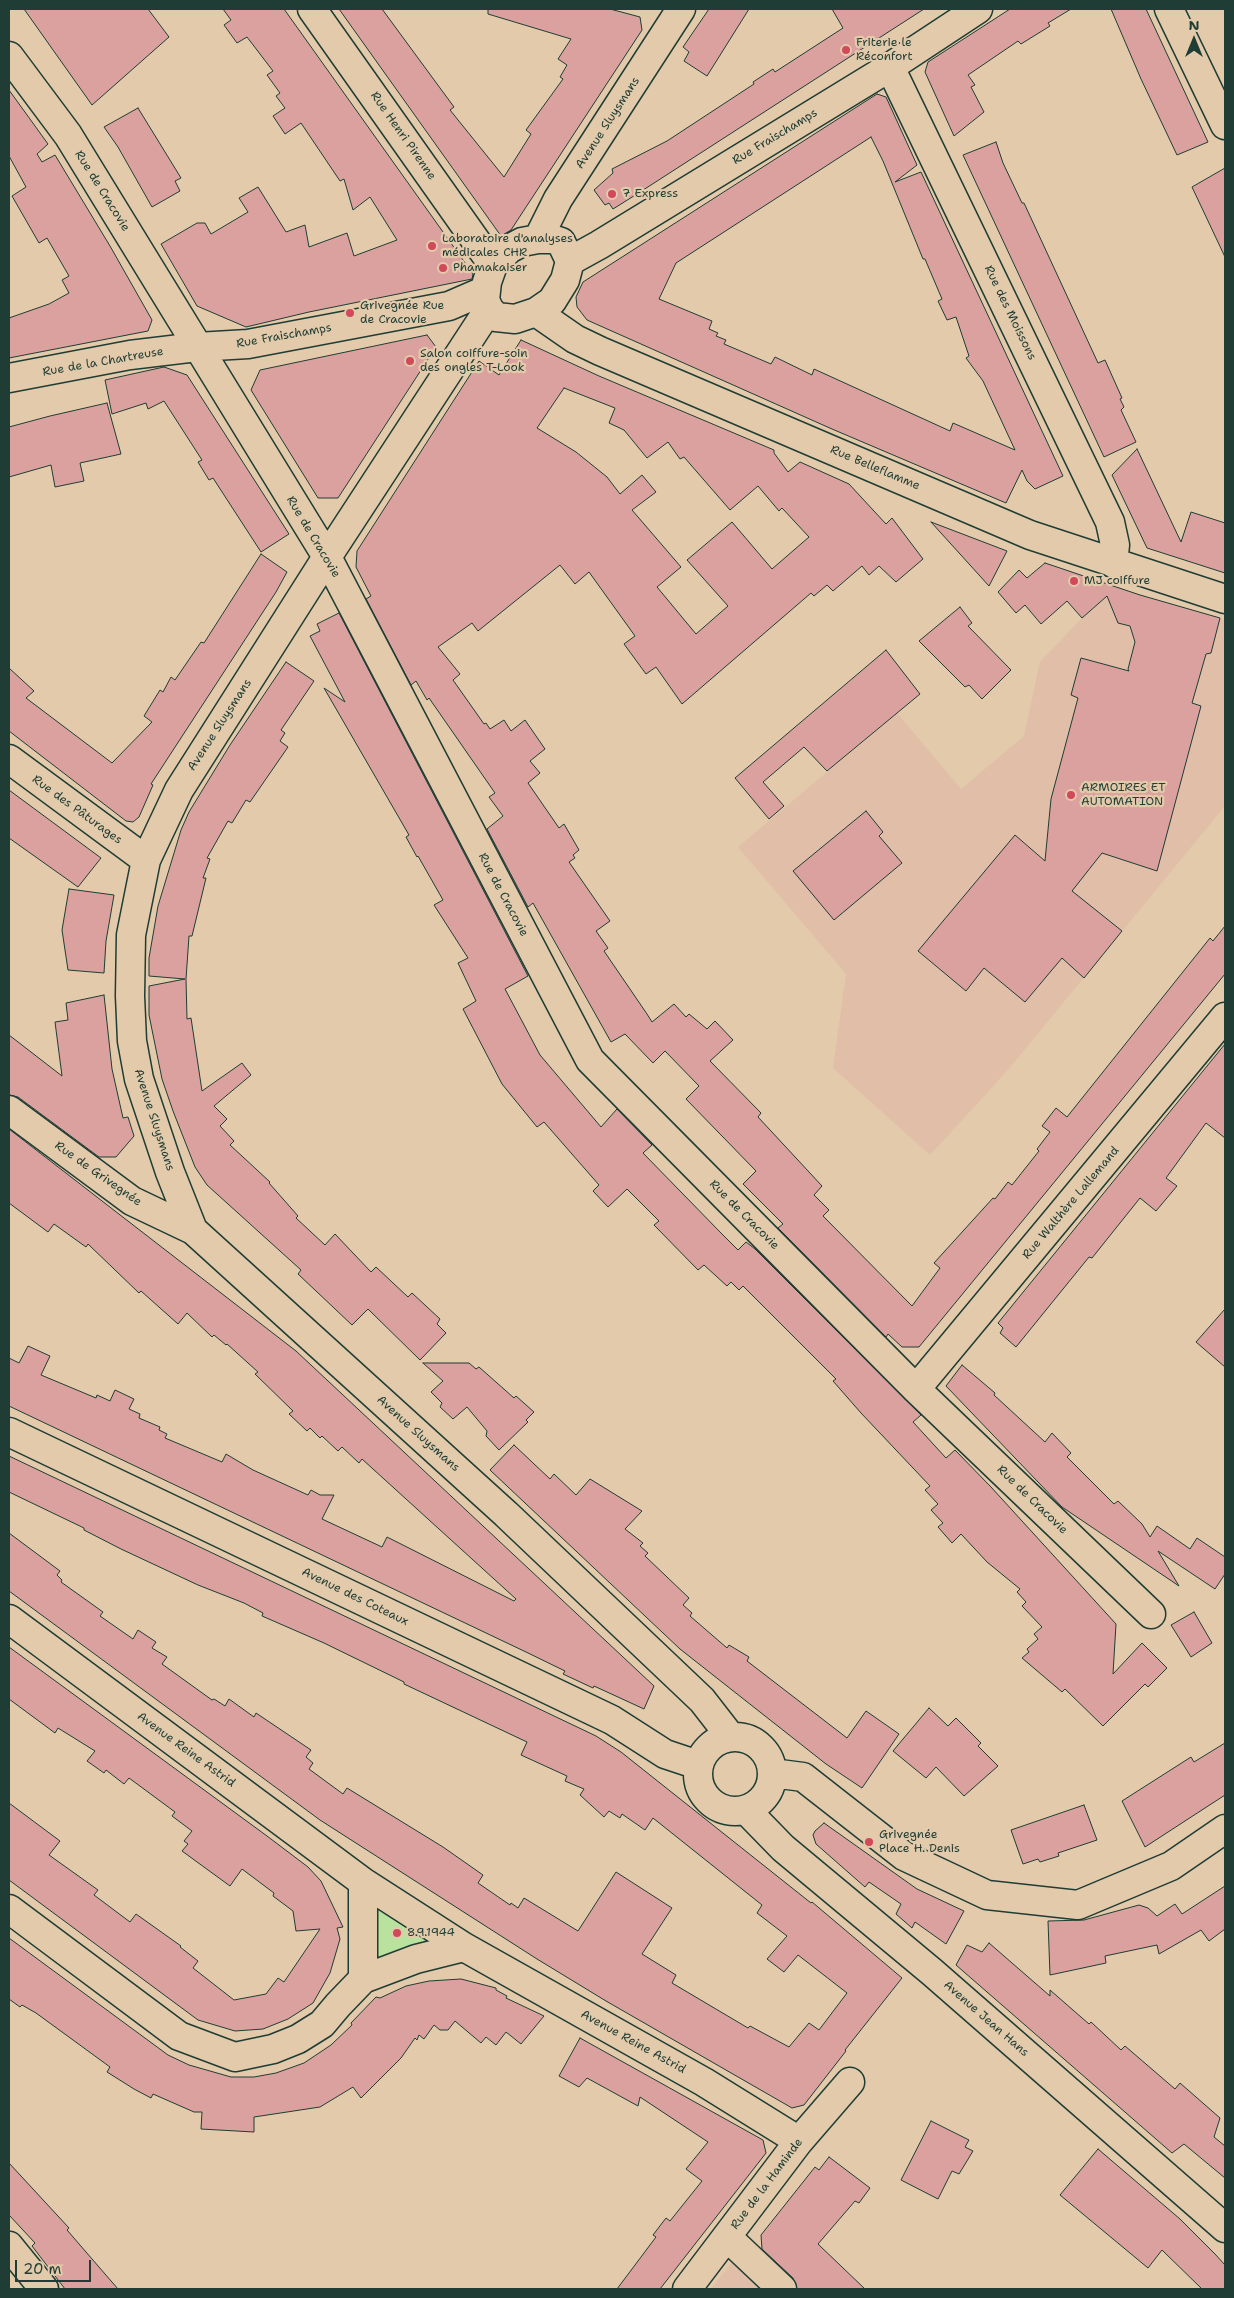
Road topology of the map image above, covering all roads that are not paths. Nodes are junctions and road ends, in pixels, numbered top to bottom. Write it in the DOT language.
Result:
graph roads {
  1 [pos="312,9"];
  2 [pos="680,9"];
  3 [pos="978,9"];
  4 [pos="1169,9"];
  5 [pos="9,56"];
  6 [pos="890,67"];
  7 [pos="1225,125"];
  8 [pos="538,239"];
  9 [pos="570,261"];
  10 [pos="489,288"];
  11 [pos="536,312"];
  12 [pos="197,347"];
  13 [pos="9,378"];
  14 [pos="327,557"];
  15 [pos="1113,563"];
  16 [pos="1225,599"];
  17 [pos="9,760"];
  18 [pos="146,860"];
  19 [pos="1225,1017"];
  20 [pos="9,1110"];
  21 [pos="193,1230"];
  22 [pos="916,1389"];
  23 [pos="9,1432"];
  24 [pos="1151,1614"];
  25 [pos="9,1619"];
  26 [pos="730,1736"];
  27 [pos="698,1765"];
  28 [pos="772,1774"];
  29 [pos="746,1810"];
  30 [pos="1225,1829"];
  31 [pos="363,1882"];
  32 [pos="9,1909"];
  33 [pos="464,1947"];
  34 [pos="363,1979"];
  35 [pos="850,2082"];
  36 [pos="799,2141"];
  37 [pos="1225,2228"];
  38 [pos="727,2237"];
  39 [pos="9,2246"];
  40 [pos="44,2289"];
  41 [pos="687,2289"];
  42 [pos="782,2289"];
  1 -- 10 [label="street, Rue Henri Pirenne"];
  2 -- 8 [label="street, Avenue Sluysmans"];
  3 -- 6 [label="street, Rue Fraischamps"];
  4 -- 7 [label="street"];
  5 -- 12 [label="street, Rue de Cracovie"];
  6 -- 9 [label="street, Rue Fraischamps"];
  6 -- 15 [label="street, Rue des Moissons"];
  8 -- 9 [label="street"];
  8 -- 10 [label="street"];
  9 -- 11 [label="street"];
  10 -- 11 [label="street"];
  10 -- 12 [label="street, Rue Fraischamps"];
  10 -- 14 [label="street, Avenue Sluysmans"];
  11 -- 15 [label="street, Rue Belleflamme"];
  12 -- 13 [label="street, Rue de la Chartreuse"];
  12 -- 14 [label="street, Rue de Cracovie"];
  14 -- 18 [label="street, Avenue Sluysmans"];
  14 -- 22 [label="street, Rue de Cracovie"];
  15 -- 16 [label="street, Rue Belleflamme"];
  17 -- 18 [label="street, Rue des Pâturages"];
  18 -- 21 [label="street, Avenue Sluysmans"];
  19 -- 22 [label="street, Rue Walthère Lallemand"];
  20 -- 21 [label="street, Rue de Grivegnée"];
  21 -- 26 [label="street, Avenue Sluysmans"];
  22 -- 24 [label="street, Rue de Cracovie"];
  23 -- 27 [label="street, Avenue des Coteaux"];
  25 -- 31 [label="street, Avenue Reine Astrid"];
  26 -- 27 [label="street"];
  26 -- 28 [label="street"];
  27 -- 29 [label="street"];
  28 -- 29 [label="street"];
  28 -- 30 [label="street"];
  29 -- 37 [label="street, Avenue Jean Hans"];
  31 -- 33 [label="street, Avenue Reine Astrid"];
  31 -- 34 [label="street"];
  32 -- 34 [label="street"];
  33 -- 34 [label="street"];
  33 -- 36 [label="street, Avenue Reine Astrid"];
  35 -- 36 [label="street, Rue de la Haminde"];
  36 -- 38 [label="street, Rue de la Haminde"];
  38 -- 41 [label="street, Rue de la Haminde"];
  38 -- 42 [label="street"];
  39 -- 40 [label="street"];
}
